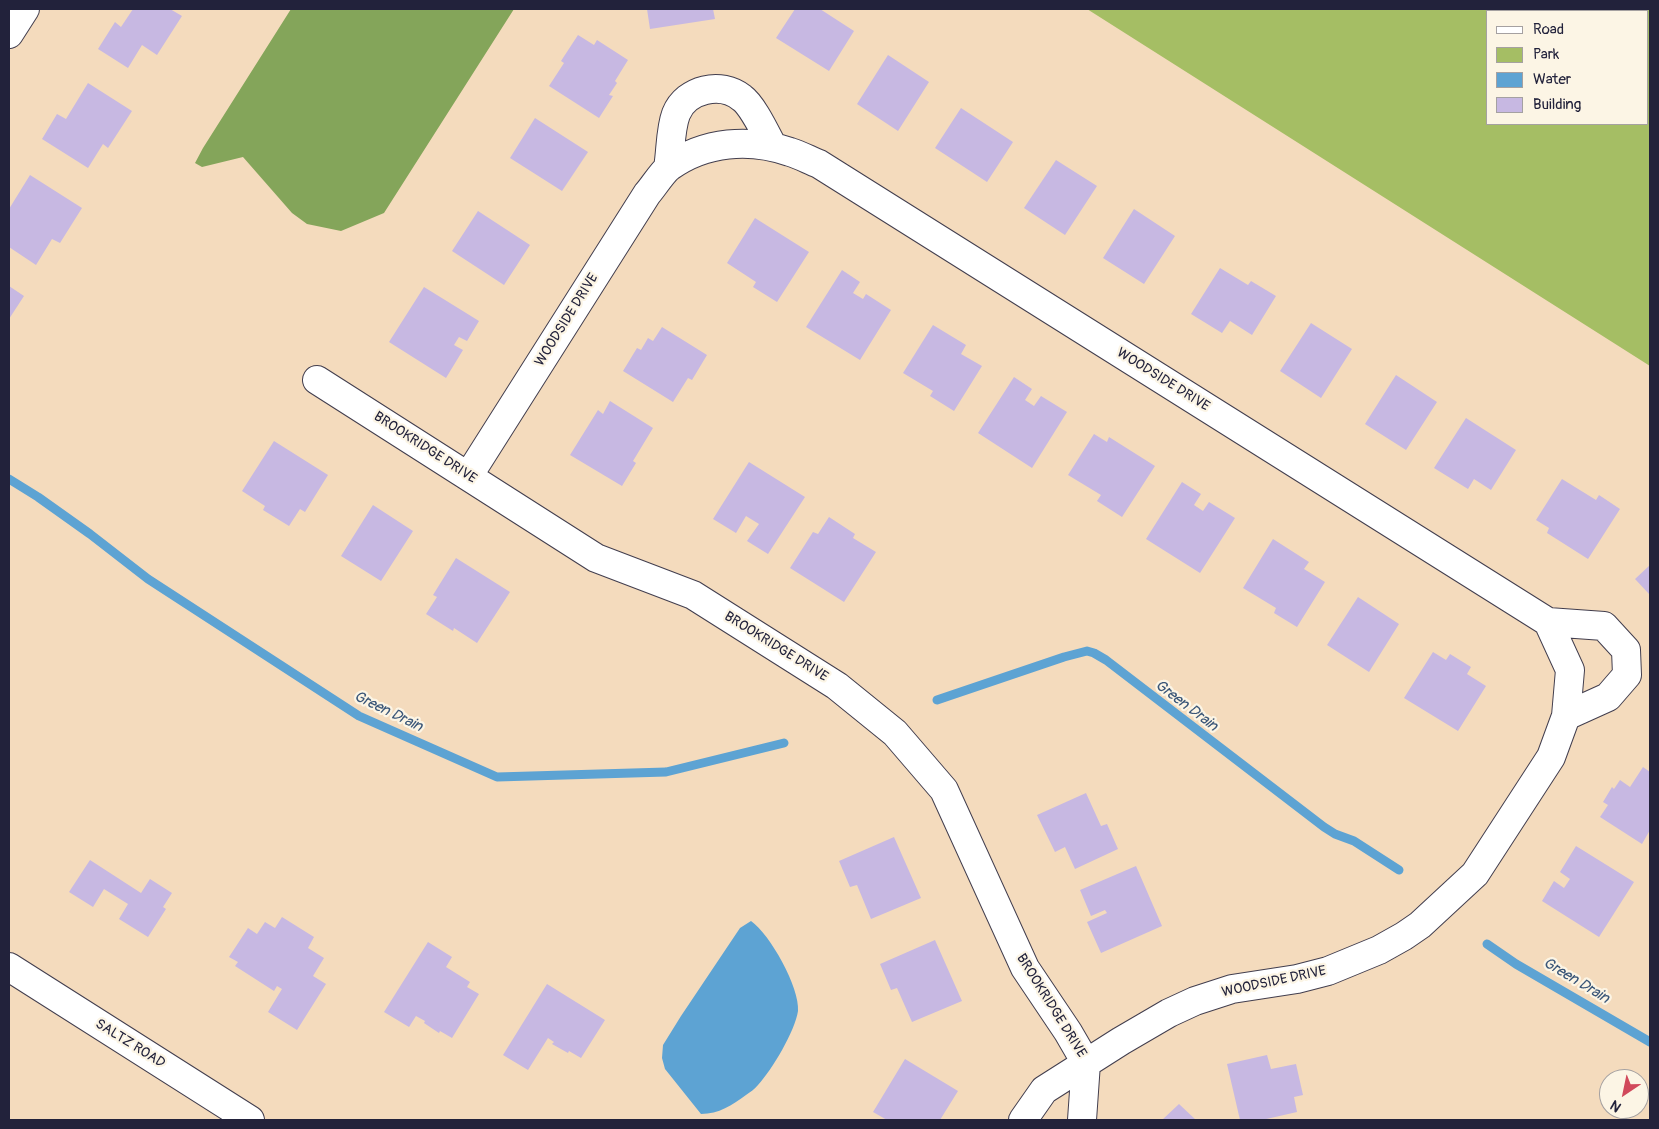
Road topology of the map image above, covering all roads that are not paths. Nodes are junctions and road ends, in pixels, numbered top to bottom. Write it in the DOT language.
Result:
graph roads {
  1 [pos="25,9"];
  2 [pos="9,34"];
  3 [pos="773,147"];
  4 [pos="668,168"];
  5 [pos="317,380"];
  6 [pos="469,475"];
  7 [pos="1548,622"];
  8 [pos="1566,716"];
  9 [pos="9,967"];
  10 [pos="1086,1063"];
  11 [pos="250,1120"];
  12 [pos="1023,1120"];
  13 [pos="1082,1120"];
  1 -- 2 [label="street"];
  3 -- 4 [label="street, WOODSIDE DRIVE"];
  3 -- 4 [label="street"];
  3 -- 7 [label="street, WOODSIDE DRIVE"];
  4 -- 6 [label="street, WOODSIDE DRIVE"];
  5 -- 6 [label="street, BROOKRIDGE DRIVE"];
  6 -- 10 [label="street, BROOKRIDGE DRIVE"];
  7 -- 8 [label="street, WOODSIDE DRIVE"];
  7 -- 8 [label="street, WOODSIDE DRIVE"];
  8 -- 10 [label="street, WOODSIDE DRIVE"];
  9 -- 11 [label="street, SALTZ ROAD"];
  10 -- 12 [label="street, WOODSIDE DRIVE"];
  10 -- 13 [label="street"];
}
